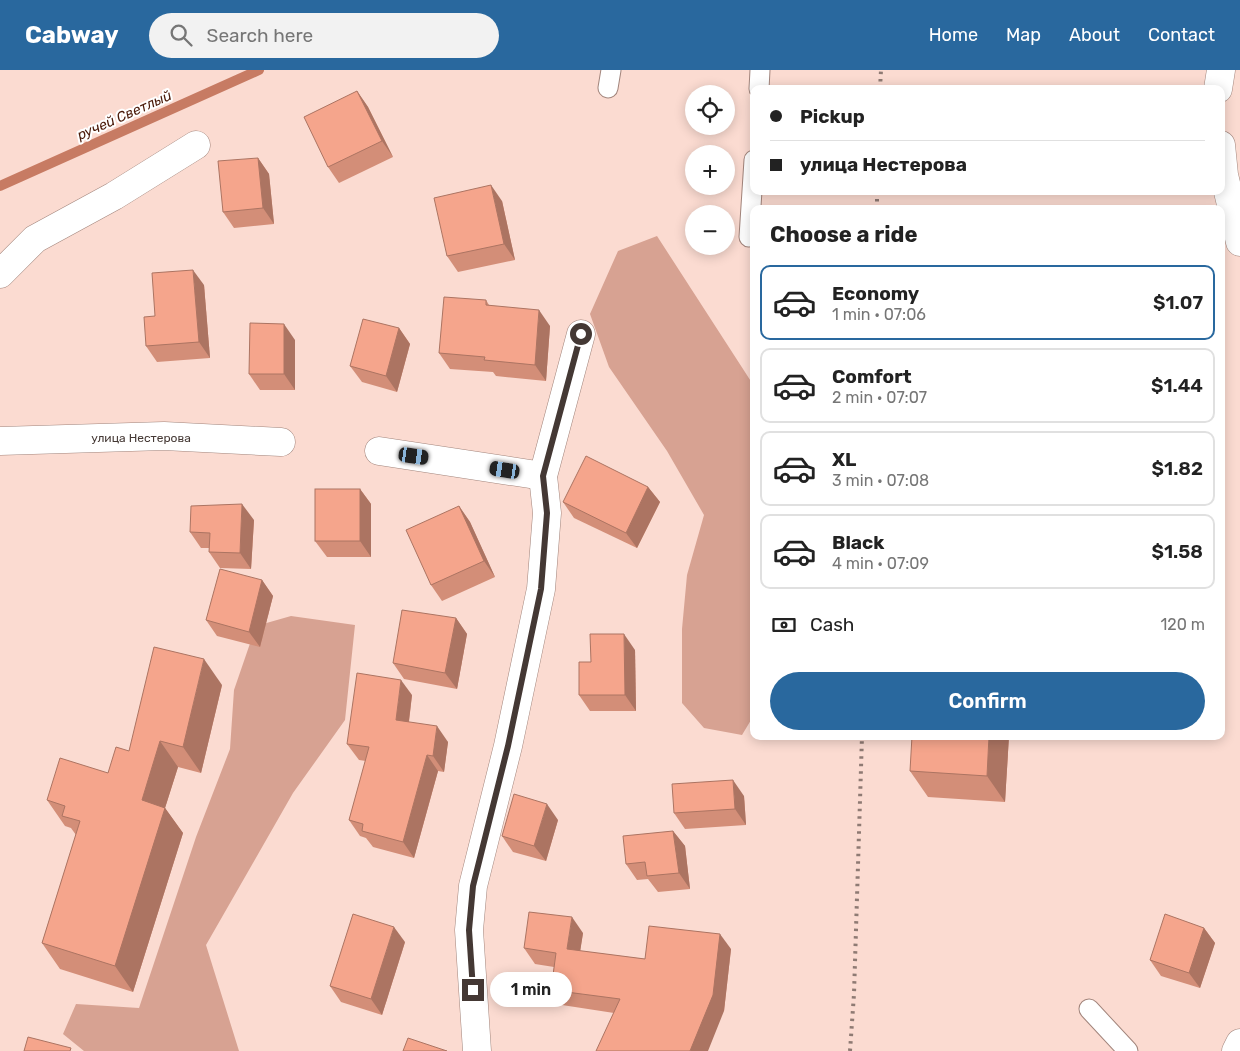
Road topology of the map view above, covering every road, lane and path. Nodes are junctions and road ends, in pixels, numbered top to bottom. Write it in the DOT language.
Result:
graph roads {
  1 [pos="760,70"];
  2 [pos="1221,70"];
  3 [pos="759,85"];
  4 [pos="1219,85"];
  5 [pos="196,144"];
  6 [pos="1225,179"];
  7 [pos="750,211"];
  8 [pos="748,237"];
  9 [pos="1240,242"];
  10 [pos="0,274"];
  11 [pos="581,334"];
  12 [pos="0,441"];
  13 [pos="281,442"];
  14 [pos="379,452"];
  15 [pos="543,476"];
  16 [pos="1089,1009"];
  17 [pos="1240,1044"];
  18 [pos="477,1051"];
  19 [pos="1128,1051"];
  20 [pos="1236,1051"];
  1 -- 3 [label="lane"];
  2 -- 4 [label="street"];
  5 -- 10 [label="street"];
  6 -- 9 [label="street"];
  7 -- 8 [label="lane"];
  11 -- 15 [label="street"];
  12 -- 13 [label="street, улица Нестерова"];
  14 -- 15 [label="street"];
  15 -- 18 [label="street"];
  16 -- 19 [label="lane"];
  17 -- 20 [label="street"];
}
